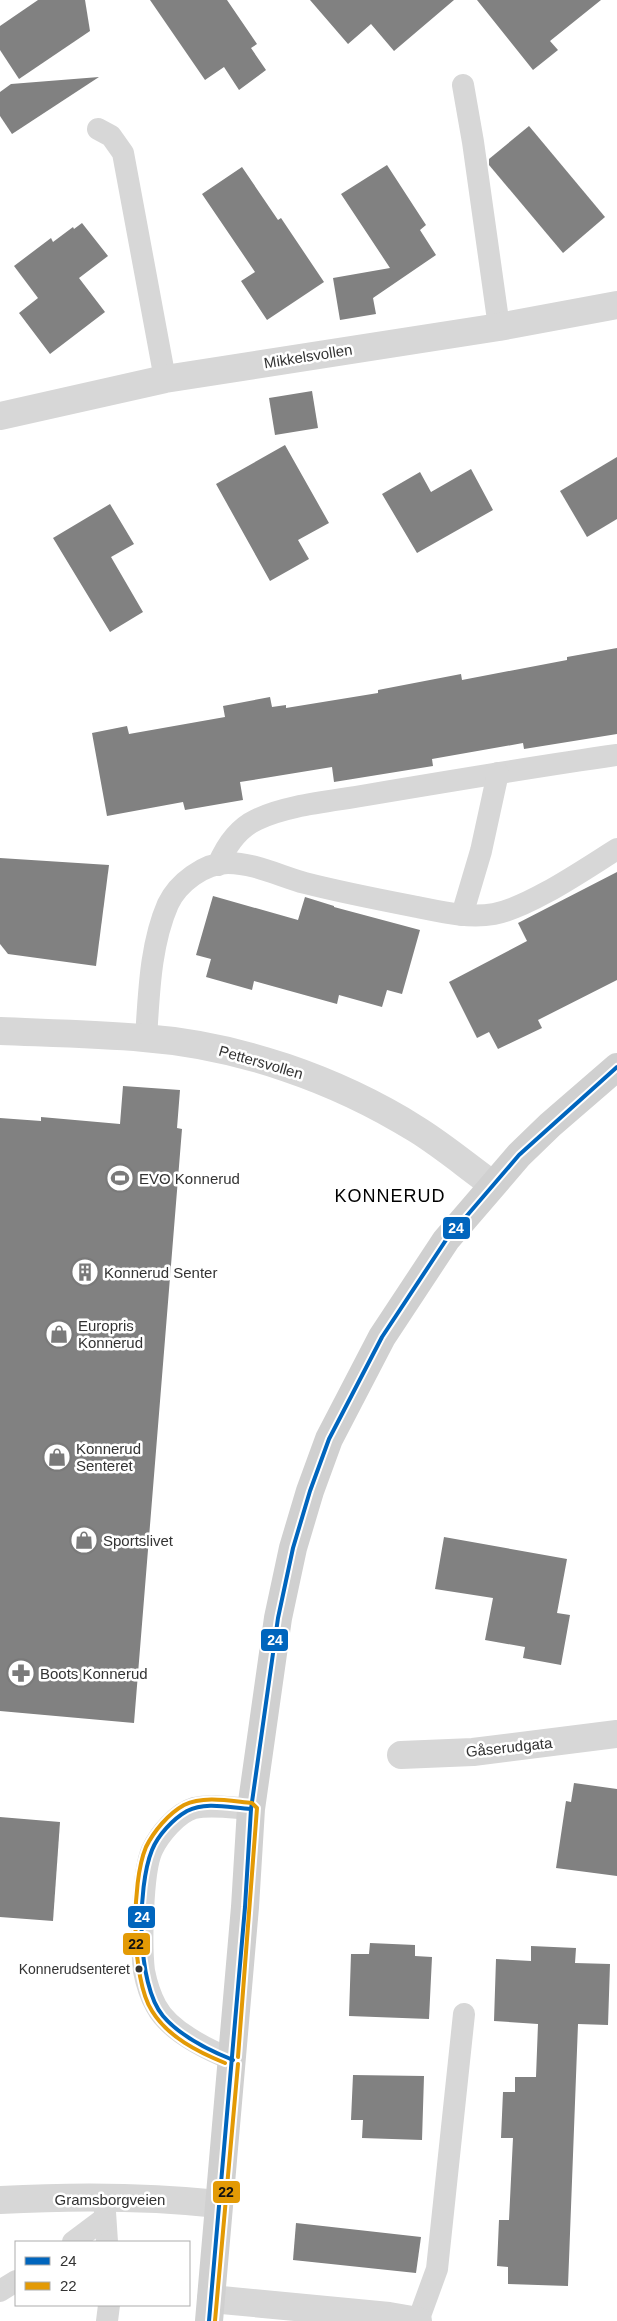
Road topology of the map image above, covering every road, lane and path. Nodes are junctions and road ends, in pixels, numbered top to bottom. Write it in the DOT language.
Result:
graph roads {
  1 [pos="463,85"];
  2 [pos="98,128"];
  3 [pos="617,305"];
  4 [pos="499,327"];
  5 [pos="165,379"];
  6 [pos="0,416"];
  7 [pos="617,755"];
  8 [pos="498,773"];
  9 [pos="617,849"];
  10 [pos="218,865"];
  11 [pos="462,915"];
  12 [pos="0,1031"];
  13 [pos="146,1038"];
  14 [pos="617,1067"];
  15 [pos="492,1184"];
  16 [pos="617,1734"];
  17 [pos="401,1755"];
  18 [pos="251,1809"];
  19 [pos="464,2014"];
  20 [pos="233,2060"];
  21 [pos="0,2200"];
  22 [pos="219,2204"];
  23 [pos="104,2208"];
  24 [pos="74,2241"];
  25 [pos="108,2241"];
  26 [pos="15,2282"];
  27 [pos="0,2291"];
  28 [pos="109,2306"];
  29 [pos="210,2310"];
  30 [pos="107,2321"];
  31 [pos="418,2321"];
  1 -- 4 [label="lane"];
  2 -- 5 [label="lane"];
  3 -- 4 [label="street, Mikkelsvollen"];
  4 -- 5 [label="street, Mikkelsvollen"];
  5 -- 6 [label="street, Mikkelsvollen"];
  7 -- 8 [label="lane"];
  8 -- 10 [label="lane"];
  8 -- 11 [label="lane"];
  9 -- 11 [label="lane"];
  10 -- 11 [label="lane"];
  10 -- 13 [label="lane"];
  12 -- 13 [label="street, Pettersvollen"];
  13 -- 15 [label="street, Pettersvollen"];
  14 -- 15 [label="main road"];
  15 -- 18 [label="main road"];
  16 -- 17 [label="street, Gåserudgata"];
  18 -- 20 [label="main road"];
  18 -- 20 [label="lane"];
  19 -- 31 [label="lane"];
  20 -- 22 [label="main road"];
  21 -- 23 [label="street, Gramsborgveien"];
  22 -- 23 [label="street, Gramsborgveien"];
  22 -- 29 [label="main road"];
  23 -- 24 [label="lane"];
  23 -- 25 [label="lane"];
  26 -- 27 [label="lane"];
  28 -- 30 [label="lane"];
  29 -- 31 [label="street"];
}
